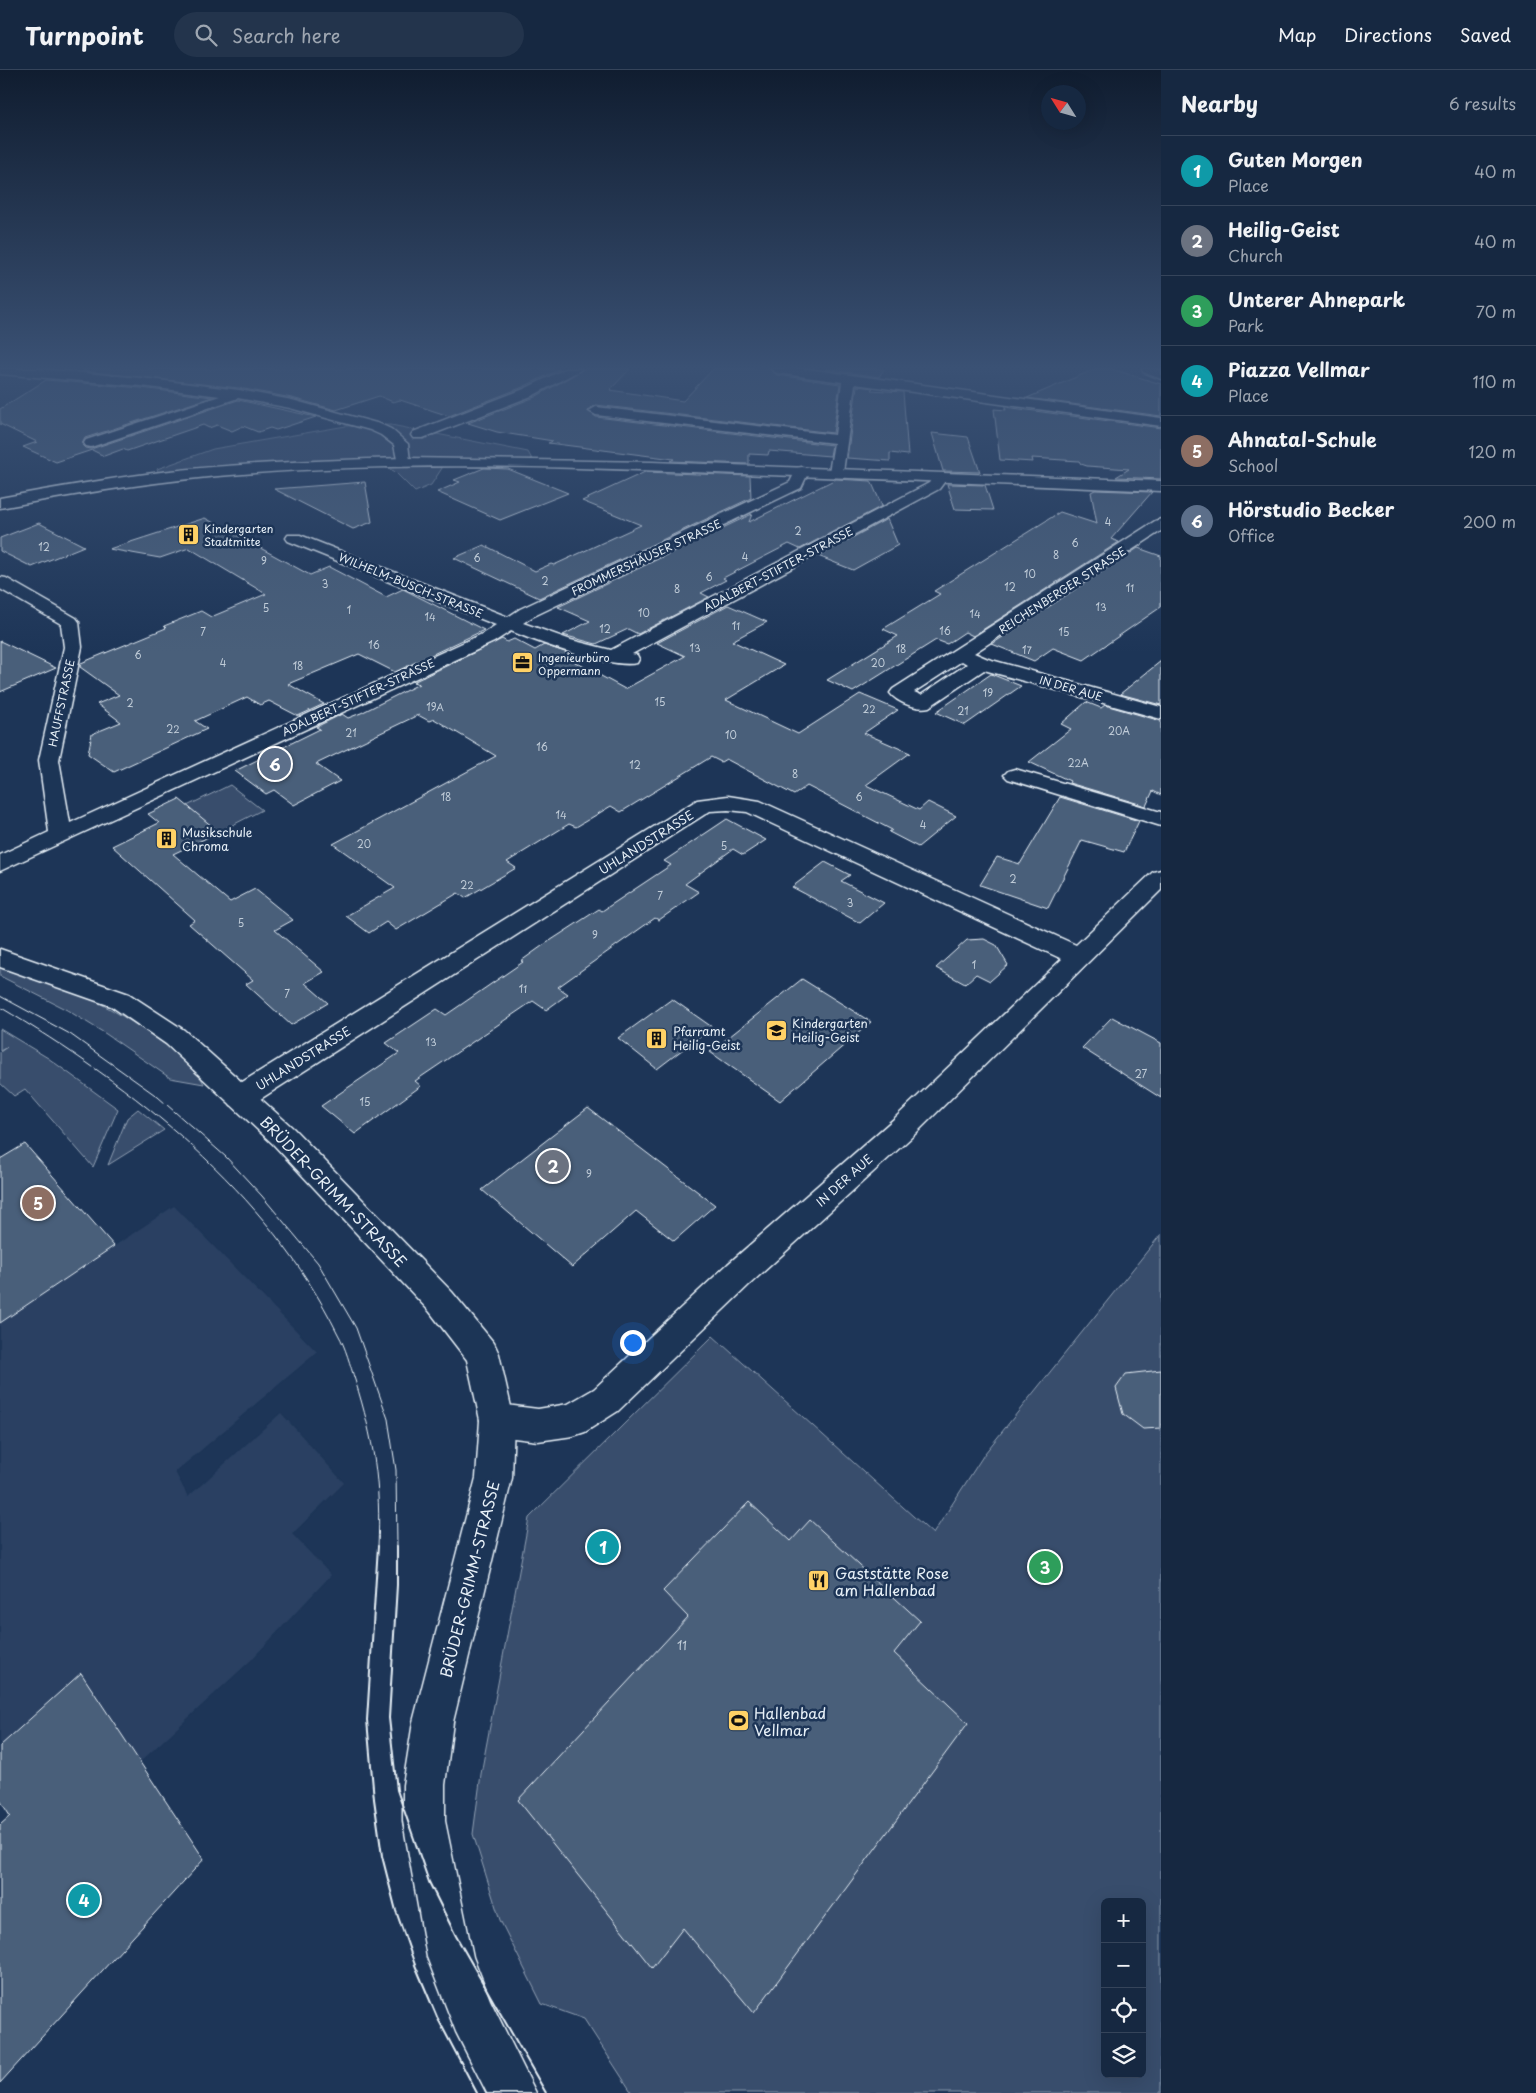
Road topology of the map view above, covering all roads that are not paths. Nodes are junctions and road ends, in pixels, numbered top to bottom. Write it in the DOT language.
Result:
graph roads {
  1 [pos="365,463"];
  2 [pos="546,463"];
  3 [pos="838,463"];
  4 [pos="802,471"];
  5 [pos="836,472"];
  6 [pos="940,476"];
  7 [pos="1161,486"];
  8 [pos="0,503"];
  9 [pos="1161,524"];
  10 [pos="294,538"];
  11 [pos="0,582"];
  12 [pos="508,625"];
  13 [pos="962,655"];
  14 [pos="612,657"];
  15 [pos="637,660"];
  16 [pos="981,663"];
  17 [pos="1161,713"];
  18 [pos="1015,775"];
  19 [pos="1161,819"];
  20 [pos="62,835"];
  21 [pos="0,864"];
  22 [pos="1161,877"];
  23 [pos="1080,957"];
  24 [pos="0,958"];
  25 [pos="241,1097"];
  26 [pos="497,1420"];
  27 [pos="512,2093"];
  1 -- 8 [label="street"];
  2 -- 4 [label="street"];
  3 -- 5 [label="street"];
  4 -- 5 [label="street"];
  4 -- 12 [label="street, FROMMERSHÄUSER STRASSE"];
  5 -- 6 [label="street"];
  6 -- 7 [label="street"];
  6 -- 14 [label="street, ADALBERT-STIFTER-STRASSE"];
  9 -- 13 [label="street, REICHENBERGER STRASSE"];
  10 -- 12 [label="street, WILHELM-BUSCH-STRASSE"];
  11 -- 20 [label="street, HAUFFSTRASSE"];
  12 -- 14 [label="street"];
  12 -- 20 [label="street, ADALBERT-STIFTER-STRASSE"];
  13 -- 16 [label="street"];
  13 -- 16 [label="street, REICHENBERGER STRASSE"];
  14 -- 15 [label="street"];
  16 -- 17 [label="street, IN DER AUE"];
  18 -- 19 [label="street"];
  20 -- 21 [label="street, ADALBERT-STIFTER-STRASSE"];
  22 -- 23 [label="street, IN DER AUE"];
  23 -- 25 [label="street, UHLANDSTRASSE"];
  23 -- 26 [label="street, IN DER AUE"];
  24 -- 25 [label="street, BRÜDER-GRIMM-STRASSE"];
  25 -- 26 [label="street, BRÜDER-GRIMM-STRASSE"];
  26 -- 27 [label="street, BRÜDER-GRIMM-STRASSE"];
}
